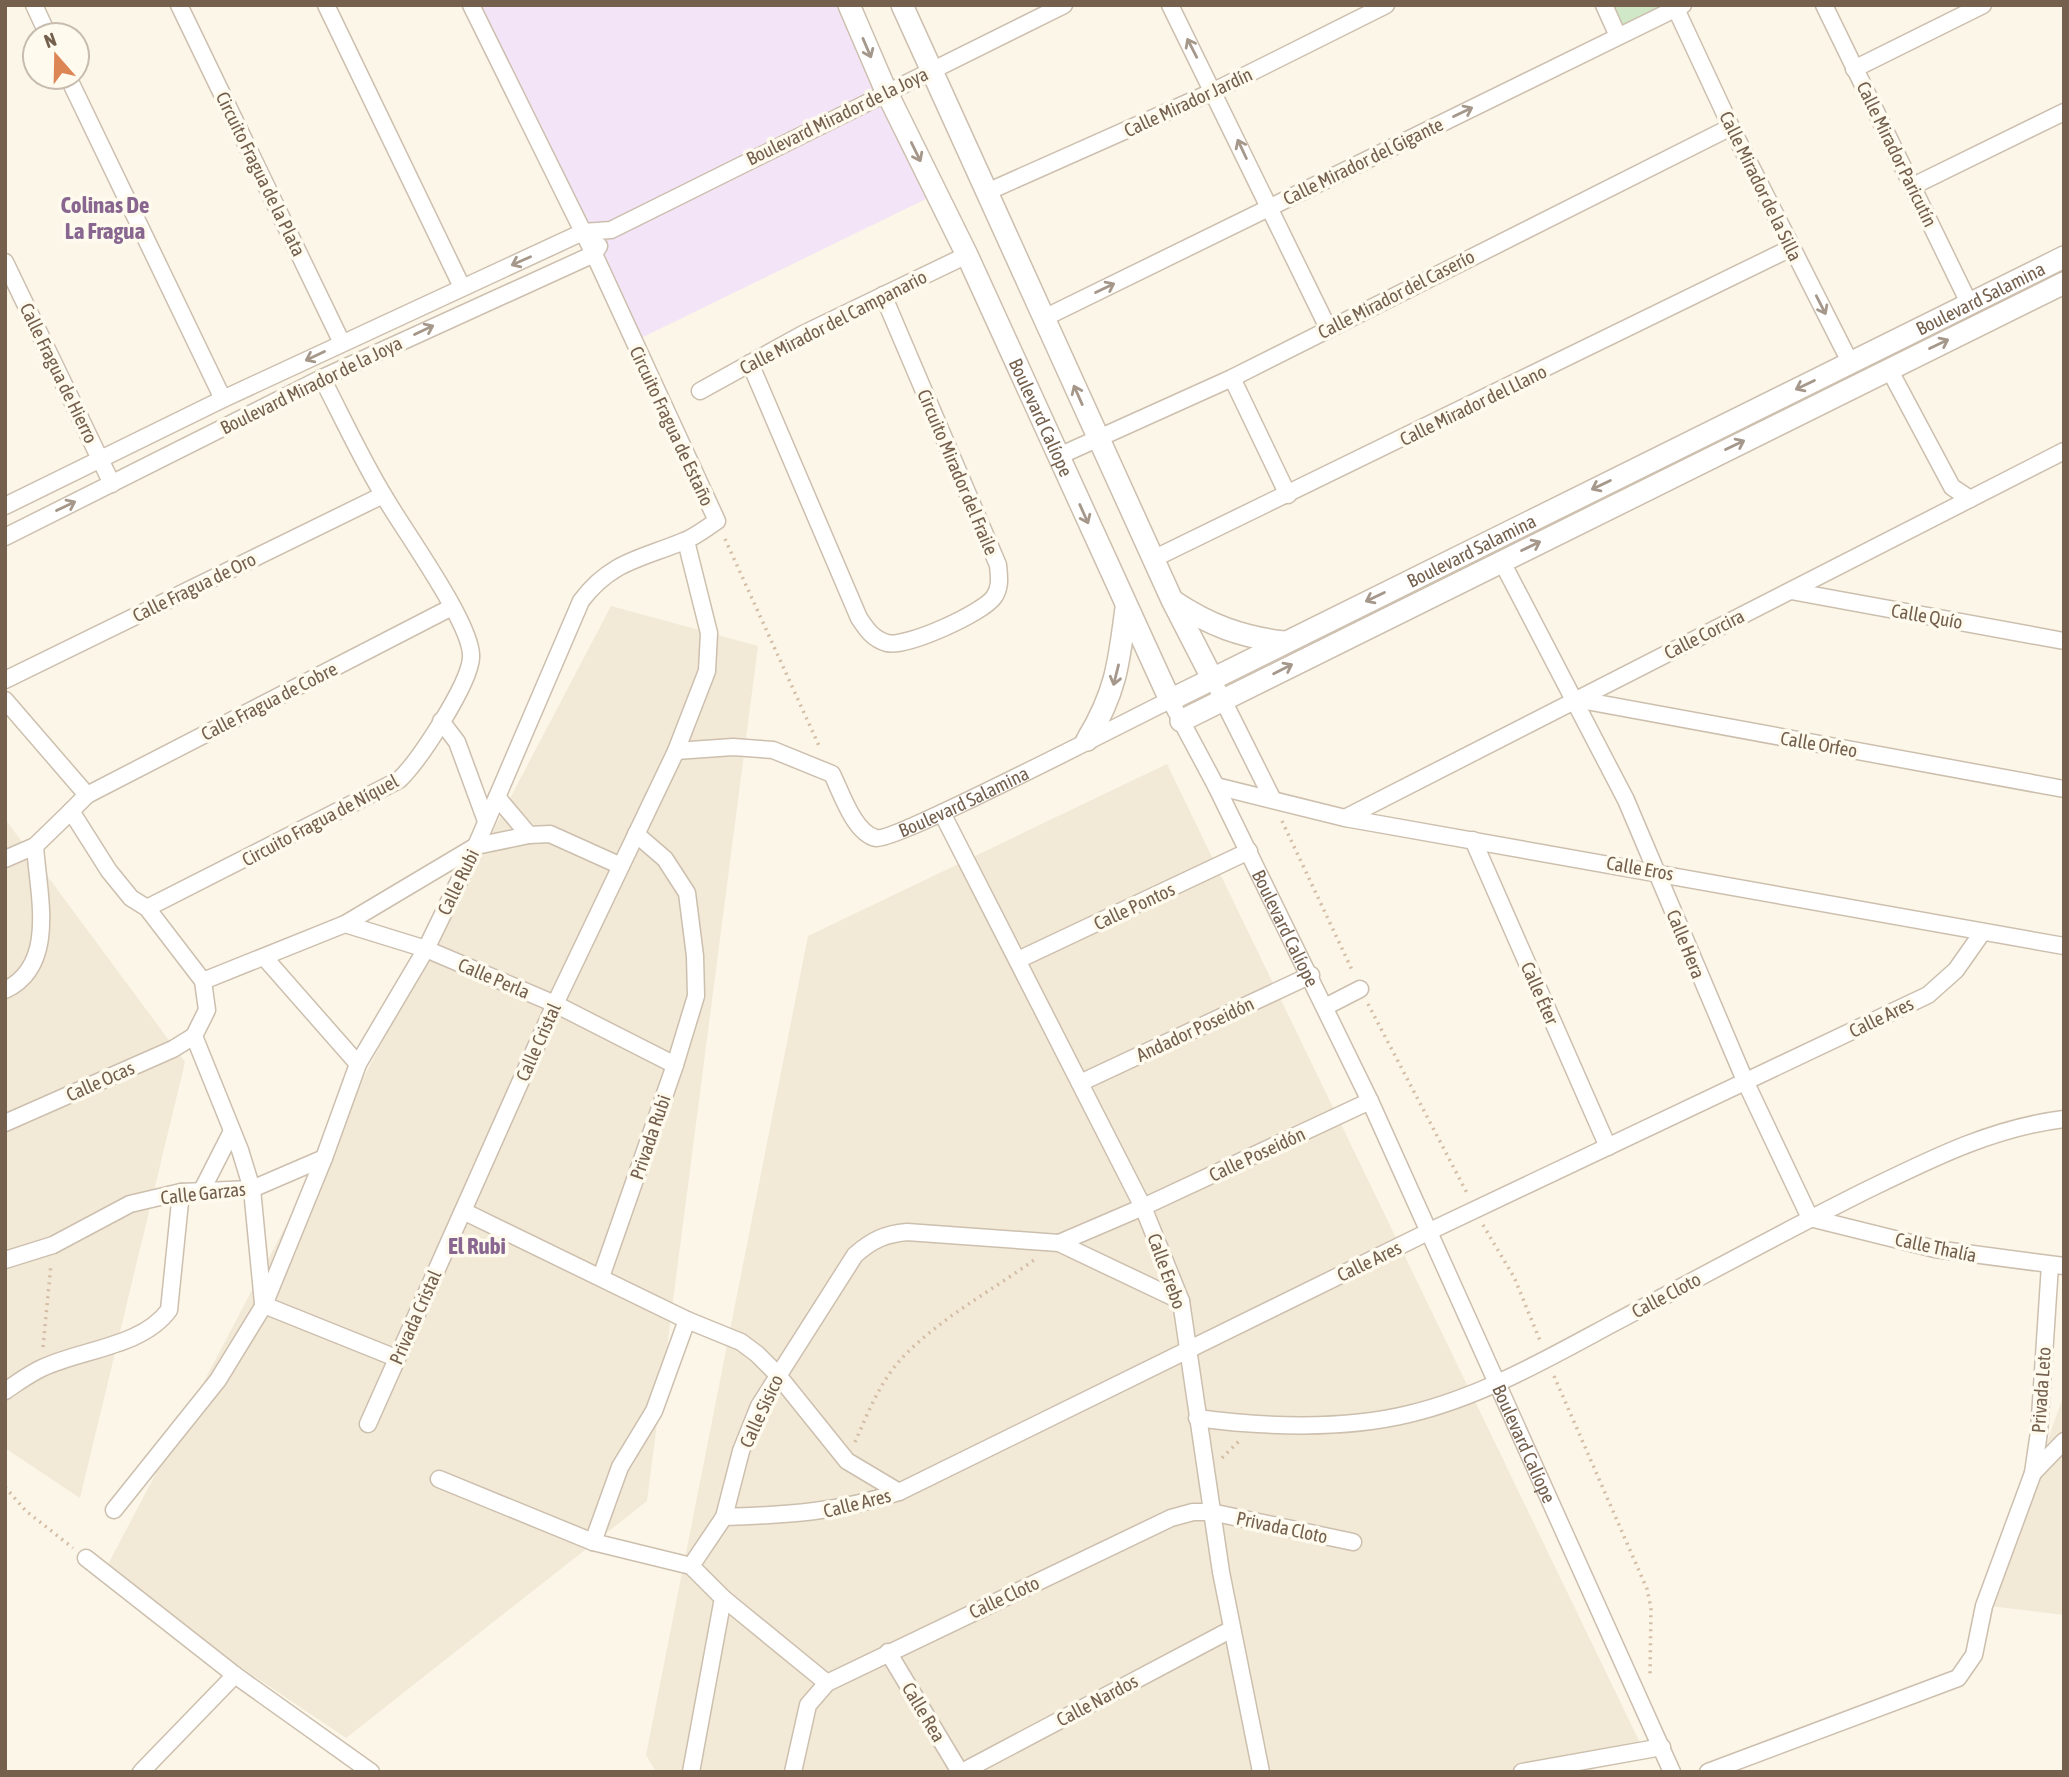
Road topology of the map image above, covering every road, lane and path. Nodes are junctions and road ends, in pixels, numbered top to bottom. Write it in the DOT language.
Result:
graph roads {
  1 [pos="34,5"];
  2 [pos="179,5"];
  3 [pos="326,5"];
  4 [pos="471,5"];
  5 [pos="849,5"];
  6 [pos="902,5"];
  7 [pos="1064,5"];
  8 [pos="1170,5"];
  9 [pos="1386,5"];
  10 [pos="1604,5"];
  11 [pos="1824,5"];
  12 [pos="1983,5"];
  13 [pos="1679,7"];
  14 [pos="41,21"];
  15 [pos="1618,36"];
  16 [pos="932,69"];
  17 [pos="1854,69"];
  18 [pos="75,91"];
  19 [pos="886,91"];
  20 [pos="1214,91"];
  21 [pos="2064,112"];
  22 [pos="1731,127"];
  23 [pos="1913,186"];
  24 [pos="987,192"];
  25 [pos="1269,207"];
  26 [pos="611,230"];
  27 [pos="583,232"];
  28 [pos="1791,248"];
  29 [pos="594,254"];
  30 [pos="967,255"];
  31 [pos="2064,257"];
  32 [pos="5,262"];
  33 [pos="2064,283"];
  34 [pos="462,287"];
  35 [pos="883,295"];
  36 [pos="1969,303"];
  37 [pos="1044,318"];
  38 [pos="1328,328"];
  39 [pos="342,343"];
  40 [pos="1850,362"];
  41 [pos="750,363"];
  42 [pos="1889,369"];
  43 [pos="321,378"];
  44 [pos="1232,378"];
  45 [pos="700,391"];
  46 [pos="223,399"];
  47 [pos="1098,439"];
  48 [pos="2064,451"];
  49 [pos="1059,456"];
  50 [pos="100,460"];
  51 [pos="112,484"];
  52 [pos="383,495"];
  53 [pos="1288,495"];
  54 [pos="1970,499"];
  55 [pos="5,506"];
  56 [pos="717,521"];
  57 [pos="5,537"];
  58 [pos="686,541"];
  59 [pos="1153,559"];
  60 [pos="1501,560"];
  61 [pos="1791,591"];
  62 [pos="1172,600"];
  63 [pos="452,607"];
  64 [pos="1126,608"];
  65 [pos="2064,641"];
  66 [pos="1284,642"];
  67 [pos="1212,678"];
  68 [pos="5,680"];
  69 [pos="1222,699"];
  70 [pos="1575,699"];
  71 [pos="5,700"];
  72 [pos="1170,700"];
  73 [pos="441,720"];
  74 [pos="12,721"];
  75 [pos="1181,721"];
  76 [pos="1087,740"];
  77 [pos="676,751"];
  78 [pos="832,774"];
  79 [pos="1216,786"];
  80 [pos="2064,789"];
  81 [pos="87,795"];
  82 [pos="497,797"];
  83 [pos="1272,797"];
  84 [pos="71,811"];
  85 [pos="942,813"];
  86 [pos="1345,818"];
  87 [pos="486,821"];
  88 [pos="636,834"];
  89 [pos="528,835"];
  90 [pos="1474,839"];
  91 [pos="35,846"];
  92 [pos="475,846"];
  93 [pos="1249,851"];
  94 [pos="5,859"];
  95 [pos="621,866"];
  96 [pos="1657,871"];
  97 [pos="147,908"];
  98 [pos="345,923"];
  99 [pos="1982,933"];
  100 [pos="2064,946"];
  101 [pos="426,948"];
  102 [pos="264,957"];
  103 [pos="1018,960"];
  104 [pos="1311,975"];
  105 [pos="203,981"];
  106 [pos="1360,989"];
  107 [pos="5,990"];
  108 [pos="555,1004"];
  109 [pos="1325,1007"];
  110 [pos="194,1036"];
  111 [pos="358,1064"];
  112 [pos="675,1065"];
  113 [pos="1080,1083"];
  114 [pos="1746,1083"];
  115 [pos="1370,1101"];
  116 [pos="2064,1119"];
  117 [pos="5,1123"];
  118 [pos="232,1131"];
  119 [pos="1608,1147"];
  120 [pos="324,1158"];
  121 [pos="252,1189"];
  122 [pos="181,1192"];
  123 [pos="201,1192"];
  124 [pos="1143,1208"];
  125 [pos="1475,1210"];
  126 [pos="463,1211"];
  127 [pos="1810,1218"];
  128 [pos="1430,1231"];
  129 [pos="1059,1243"];
  130 [pos="53,1245"];
  131 [pos="5,1260"];
  132 [pos="2057,1265"];
  133 [pos="601,1277"];
  134 [pos="1181,1301"];
  135 [pos="264,1305"];
  136 [pos="687,1320"];
  137 [pos="1187,1351"];
  138 [pos="396,1358"];
  139 [pos="1547,1359"];
  140 [pos="41,1368"];
  141 [pos="777,1374"];
  142 [pos="1498,1383"];
  143 [pos="5,1391"];
  144 [pos="1197,1418"];
  145 [pos="368,1424"];
  146 [pos="1255,1425"];
  147 [pos="2064,1441"];
  148 [pos="847,1461"];
  149 [pos="2033,1473"];
  150 [pos="1205,1476"];
  151 [pos="439,1479"];
  152 [pos="5,1486"];
  153 [pos="899,1492"];
  154 [pos="114,1510"];
  155 [pos="1211,1512"];
  156 [pos="724,1517"];
  157 [pos="593,1542"];
  158 [pos="1353,1542"];
  159 [pos="86,1558"];
  160 [pos="691,1566"];
  161 [pos="723,1598"];
  162 [pos="1232,1629"];
  163 [pos="888,1652"];
  164 [pos="235,1675"];
  165 [pos="1650,1676"];
  166 [pos="827,1683"];
  167 [pos="1662,1747"];
  168 [pos="141,1772"];
  169 [pos="371,1772"];
  170 [pos="691,1772"];
  171 [pos="793,1772"];
  172 [pos="961,1772"];
  173 [pos="1261,1772"];
  174 [pos="1522,1772"];
  175 [pos="1672,1772"];
  176 [pos="1708,1772"];
  1 -- 14 [label="street"];
  2 -- 39 [label="street, Circuito Fragua de la Plata"];
  3 -- 34 [label="street"];
  4 -- 27 [label="street, Circuito Fragua de Estaño"];
  5 -- 19 [label="street, Boulevard Calíope, one-way"];
  6 -- 16 [label="street"];
  7 -- 16 [label="street, Boulevard Mirador de la Joya"];
  20 -- 8 [label="street, one-way"];
  9 -- 20 [label="street, Calle Mirador Jardín"];
  10 -- 15 [label="street"];
  11 -- 17 [label="street, Calle Mirador Paricutín"];
  12 -- 17 [label="street"];
  13 -- 15 [label="street, Calle Mirador del Gigante"];
  13 -- 22 [label="street, Calle Mirador de la Silla"];
  25 -- 15 [label="street, Calle Mirador del Gigante, one-way"];
  16 -- 19 [label="street, Boulevard Mirador de la Joya"];
  16 -- 24 [label="street"];
  17 -- 23 [label="street, Calle Mirador Paricutín"];
  18 -- 46 [label="street"];
  19 -- 26 [label="street, Boulevard Mirador de la Joya"];
  19 -- 30 [label="street, Boulevard Calíope, one-way"];
  20 -- 24 [label="street, Calle Mirador Jardín"];
  25 -- 20 [label="street, one-way"];
  21 -- 23 [label="street"];
  22 -- 28 [label="street, Calle Mirador de la Silla"];
  22 -- 38 [label="street, Calle Mirador del Caserío"];
  23 -- 36 [label="street, Calle Mirador Paricutín"];
  24 -- 37 [label="street"];
  37 -- 25 [label="street, Calle Mirador del Gigante, one-way"];
  25 -- 38 [label="street"];
  26 -- 27 [label="street, Boulevard Mirador de la Joya"];
  26 -- 29 [label="street, Boulevard Mirador de la Joya"];
  27 -- 29 [label="street, Circuito Fragua de Estaño"];
  27 -- 34 [label="street, Boulevard Mirador de la Joya, one-way"];
  28 -- 40 [label="street, Calle Mirador de la Silla, one-way"];
  28 -- 53 [label="street, Calle Mirador del Llano"];
  43 -- 29 [label="street, Boulevard Mirador de la Joya, one-way"];
  29 -- 56 [label="street, Circuito Fragua de Estaño"];
  30 -- 35 [label="street, Calle Mirador del Campanario"];
  30 -- 49 [label="street, Boulevard Calíope"];
  31 -- 36 [label="street, Boulevard Salamina"];
  32 -- 50 [label="street, Calle Fragua de Hierro"];
  42 -- 33 [label="street, Boulevard Salamina, one-way"];
  34 -- 39 [label="street, Boulevard Mirador de la Joya"];
  35 -- 41 [label="street, Calle Mirador del Campanario"];
  35 -- 41 [label="street, Circuito Mirador del Fraile"];
  36 -- 40 [label="street, Boulevard Salamina"];
  47 -- 37 [label="street, one-way"];
  38 -- 44 [label="street, Calle Mirador del Caserío"];
  39 -- 46 [label="street, Boulevard Mirador de la Joya, one-way"];
  40 -- 66 [label="street, Boulevard Salamina, one-way"];
  41 -- 45 [label="street, Calle Mirador del Campanario"];
  42 -- 54 [label="street"];
  60 -- 42 [label="street, Boulevard Salamina, one-way"];
  43 -- 51 [label="street, Boulevard Mirador de la Joya"];
  43 -- 52 [label="street, Circuito Fragua de Níquel"];
  44 -- 47 [label="street, Calle Mirador del Caserío"];
  44 -- 53 [label="street"];
  46 -- 50 [label="street, Boulevard Mirador de la Joya"];
  47 -- 49 [label="street, Calle Mirador del Caserío"];
  47 -- 59 [label="street"];
  48 -- 54 [label="street, Calle Corcira"];
  49 -- 64 [label="street, Boulevard Calíope, one-way"];
  50 -- 51 [label="street, Calle Fragua de Hierro"];
  50 -- 55 [label="street, Boulevard Mirador de la Joya"];
  57 -- 51 [label="street, Boulevard Mirador de la Joya, one-way"];
  52 -- 63 [label="street, Circuito Fragua de Níquel"];
  52 -- 68 [label="street, Calle Fragua de Oro"];
  53 -- 59 [label="street, Calle Mirador del Llano"];
  54 -- 61 [label="street, Calle Corcira"];
  56 -- 58 [label="street, Calle Rubi"];
  56 -- 78 [label="path, Circuito Fragua de Estaño"];
  58 -- 77 [label="street, Calle Cristal"];
  58 -- 82 [label="street, Calle Rubi"];
  59 -- 62 [label="street"];
  69 -- 60 [label="street, Boulevard Salamina, one-way"];
  60 -- 70 [label="street, Calle Hera"];
  61 -- 65 [label="street, Calle Quío"];
  61 -- 70 [label="street, Calle Corcira"];
  62 -- 66 [label="street"];
  62 -- 67 [label="street"];
  63 -- 73 [label="street, Circuito Fragua de Níquel"];
  63 -- 81 [label="street, Calle Fragua de Cobre"];
  64 -- 72 [label="street, Boulevard Calíope"];
  64 -- 76 [label="street, one-way"];
  66 -- 67 [label="street, Boulevard Salamina"];
  67 -- 69 [label="street"];
  67 -- 72 [label="street, Boulevard Salamina"];
  69 -- 75 [label="street, Boulevard Salamina"];
  69 -- 83 [label="street"];
  70 -- 80 [label="street, Calle Orfeo"];
  70 -- 86 [label="street, Calle Corcira"];
  70 -- 96 [label="street, Calle Hera"];
  71 -- 74 [label="street"];
  72 -- 75 [label="street, Boulevard Calíope"];
  72 -- 76 [label="street, Boulevard Salamina"];
  73 -- 87 [label="street"];
  73 -- 97 [label="street, Circuito Fragua de Níquel"];
  74 -- 81 [label="street"];
  75 -- 79 [label="street, Boulevard Calíope"];
  76 -- 85 [label="street, Boulevard Salamina"];
  77 -- 78 [label="street"];
  77 -- 88 [label="street, Calle Cristal"];
  78 -- 85 [label="street, Boulevard Salamina"];
  79 -- 83 [label="street, Calle Eros"];
  79 -- 93 [label="street, Boulevard Calíope"];
  81 -- 84 [label="street"];
  82 -- 87 [label="street, Calle Rubi"];
  82 -- 89 [label="street"];
  83 -- 86 [label="street, Calle Eros"];
  83 -- 106 [label="path"];
  84 -- 91 [label="street"];
  84 -- 97 [label="street"];
  85 -- 103 [label="street, Calle Erebo"];
  86 -- 90 [label="street, Calle Eros"];
  87 -- 92 [label="street, Calle Rubi"];
  88 -- 95 [label="street, Calle Cristal"];
  88 -- 112 [label="street, Privada Rubi"];
  89 -- 92 [label="street"];
  89 -- 95 [label="street"];
  90 -- 96 [label="street, Calle Eros"];
  90 -- 119 [label="street, Calle Éter"];
  91 -- 94 [label="street"];
  91 -- 107 [label="street"];
  92 -- 98 [label="street"];
  92 -- 101 [label="street, Calle Rubi"];
  93 -- 103 [label="street, Calle Pontos"];
  93 -- 104 [label="street, Boulevard Calíope"];
  95 -- 108 [label="street, Calle Cristal"];
  96 -- 99 [label="street, Calle Eros"];
  96 -- 114 [label="street, Calle Hera"];
  97 -- 105 [label="street"];
  98 -- 101 [label="street, Calle Perla"];
  98 -- 102 [label="street"];
  99 -- 100 [label="street, Calle Eros"];
  99 -- 114 [label="street, Calle Ares"];
  101 -- 108 [label="street, Calle Perla"];
  101 -- 111 [label="street, Calle Rubi"];
  102 -- 105 [label="street"];
  102 -- 111 [label="street"];
  103 -- 113 [label="street, Calle Erebo"];
  104 -- 109 [label="street, Boulevard Calíope"];
  104 -- 113 [label="street, Andador Poseidón"];
  105 -- 110 [label="street"];
  106 -- 109 [label="street"];
  106 -- 125 [label="path"];
  108 -- 112 [label="street, Calle Perla"];
  108 -- 126 [label="street, Calle Cristal"];
  109 -- 115 [label="street, Boulevard Calíope"];
  110 -- 117 [label="street, Calle Ocas"];
  110 -- 118 [label="street"];
  111 -- 120 [label="street, Calle Rubi"];
  112 -- 133 [label="street, Privada Rubi"];
  113 -- 124 [label="street, Calle Erebo"];
  114 -- 119 [label="street, Calle Ares"];
  114 -- 127 [label="street, Calle Hera"];
  115 -- 124 [label="street, Calle Poseidón"];
  115 -- 128 [label="street, Boulevard Calíope"];
  116 -- 127 [label="street, Calle Cloto"];
  118 -- 121 [label="street"];
  118 -- 123 [label="street"];
  119 -- 125 [label="street, Calle Ares"];
  120 -- 121 [label="street, Calle Garzas"];
  120 -- 135 [label="street, Calle Rubi"];
  121 -- 123 [label="street, Calle Garzas"];
  121 -- 135 [label="street"];
  122 -- 123 [label="street, Calle Garzas"];
  122 -- 130 [label="street, Calle Garzas"];
  122 -- 140 [label="street"];
  124 -- 129 [label="street, Calle Poseidón"];
  124 -- 134 [label="street, Calle Erebo"];
  125 -- 128 [label="street, Calle Ares"];
  125 -- 139 [label="path"];
  126 -- 133 [label="street"];
  126 -- 138 [label="street, Privada Cristal"];
  127 -- 132 [label="street, Calle Thalía"];
  127 -- 139 [label="street, Calle Cloto"];
  128 -- 137 [label="street, Calle Ares"];
  128 -- 142 [label="street, Boulevard Calíope"];
  129 -- 134 [label="street"];
  129 -- 141 [label="street, Calle Sisico"];
  129 -- 148 [label="path"];
  130 -- 131 [label="street, Calle Garzas"];
  130 -- 140 [label="path"];
  132 -- 149 [label="street, Privada Leto"];
  133 -- 136 [label="street"];
  134 -- 137 [label="street, Calle Erebo"];
  135 -- 138 [label="street"];
  135 -- 154 [label="street, Calle Rubi"];
  136 -- 141 [label="street"];
  136 -- 157 [label="street"];
  137 -- 144 [label="street, Calle Erebo"];
  137 -- 153 [label="street, Calle Ares"];
  138 -- 145 [label="street, Privada Cristal"];
  139 -- 142 [label="street, Calle Cloto"];
  139 -- 165 [label="path"];
  140 -- 143 [label="street"];
  141 -- 148 [label="street"];
  141 -- 156 [label="street, Calle Sisico"];
  142 -- 146 [label="street, Calle Cloto"];
  142 -- 167 [label="street, Boulevard Calíope"];
  144 -- 146 [label="street, Calle Cloto"];
  144 -- 150 [label="street, Calle Erebo"];
  146 -- 150 [label="path"];
  147 -- 149 [label="street"];
  148 -- 153 [label="street"];
  149 -- 176 [label="street"];
  150 -- 155 [label="street, Calle Erebo"];
  151 -- 157 [label="street"];
  152 -- 159 [label="path"];
  153 -- 156 [label="street, Calle Ares"];
  155 -- 158 [label="street, Privada Cloto"];
  155 -- 162 [label="street, Calle Erebo"];
  155 -- 163 [label="street, Calle Cloto"];
  156 -- 160 [label="street, Calle Sisico"];
  157 -- 160 [label="street"];
  159 -- 164 [label="street"];
  160 -- 161 [label="street"];
  161 -- 166 [label="street"];
  161 -- 170 [label="street"];
  162 -- 172 [label="street, Calle Nardos"];
  162 -- 173 [label="street, Calle Erebo"];
  163 -- 166 [label="street, Calle Cloto"];
  163 -- 172 [label="street, Calle Rea"];
  164 -- 168 [label="street"];
  164 -- 169 [label="street"];
  166 -- 171 [label="street, Calle Cloto"];
  167 -- 174 [label="street"];
  167 -- 175 [label="street, Boulevard Calíope"];
}
